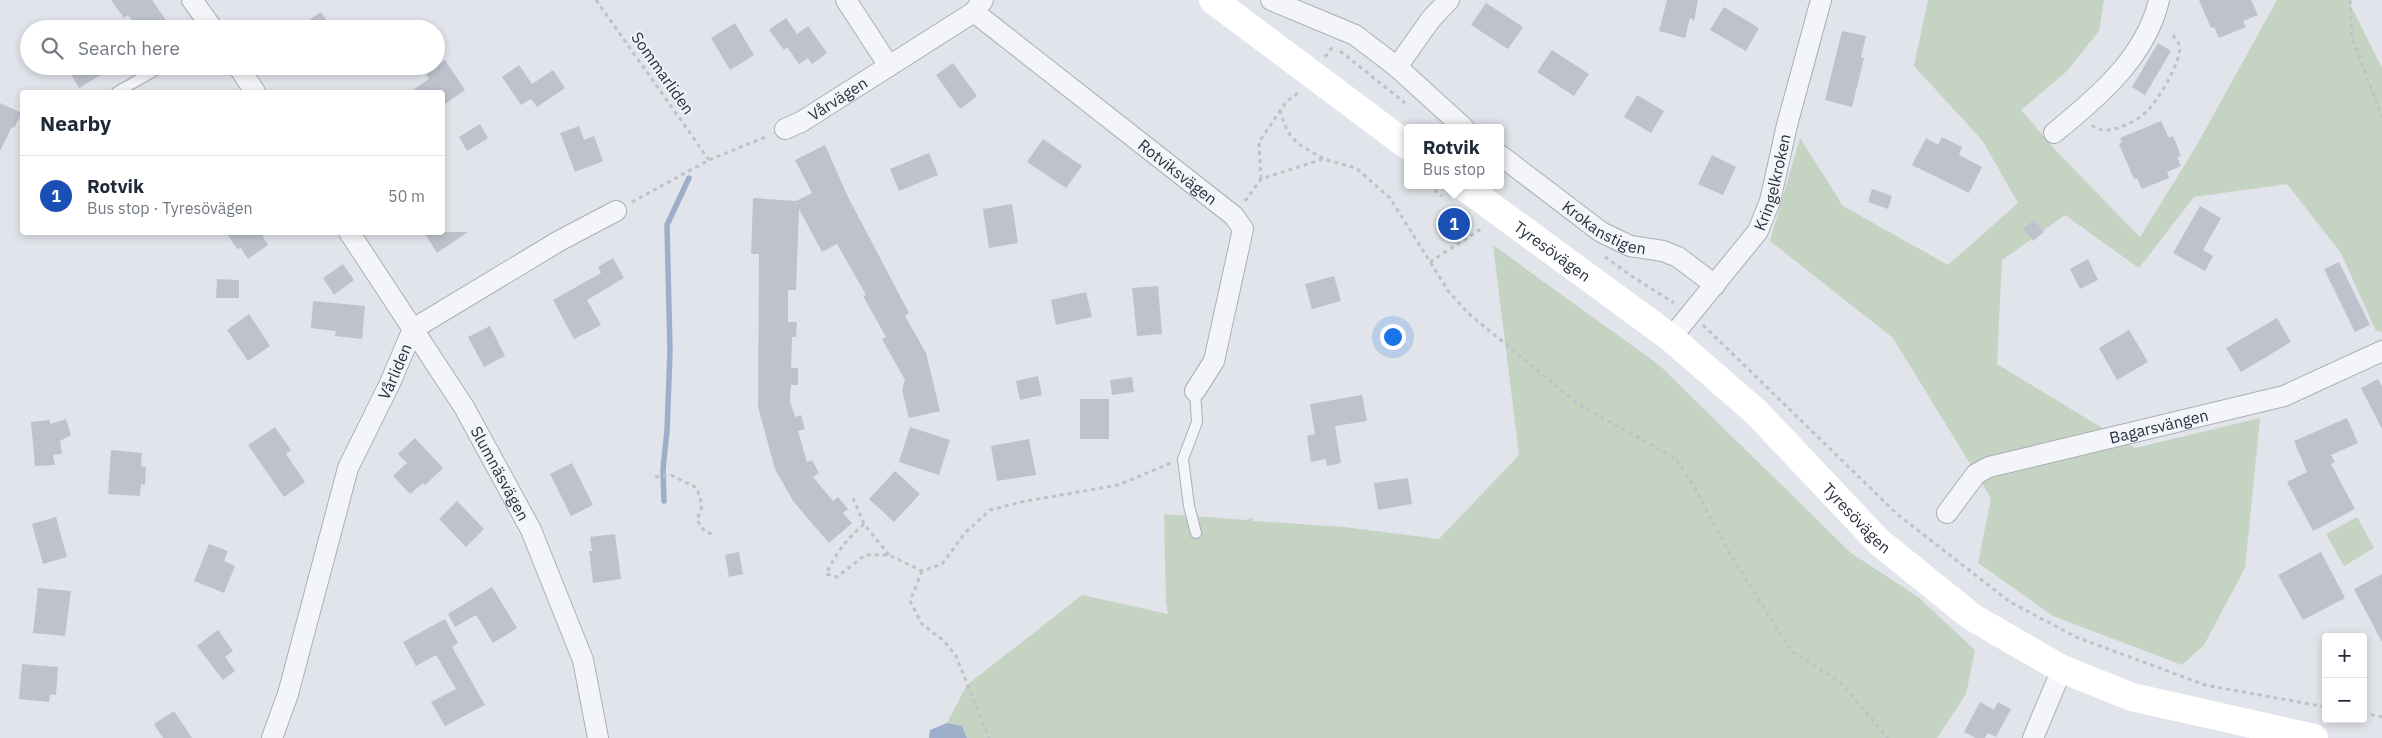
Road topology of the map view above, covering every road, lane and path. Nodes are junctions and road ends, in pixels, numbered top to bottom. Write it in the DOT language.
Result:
graph roads {
  1 [pos="192,0"];
  2 [pos="596,0"];
  3 [pos="846,0"];
  4 [pos="1213,0"];
  5 [pos="1271,0"];
  6 [pos="1449,0"];
  7 [pos="1820,0"];
  8 [pos="2159,0"];
  9 [pos="2350,0"];
  10 [pos="979,6"];
  11 [pos="206,20"];
  12 [pos="2172,34"];
  13 [pos="1327,40"];
  14 [pos="889,66"];
  15 [pos="1397,67"];
  16 [pos="147,75"];
  17 [pos="244,75"];
  18 [pos="121,90"];
  19 [pos="254,90"];
  20 [pos="1300,91"];
  21 [pos="1406,104"];
  22 [pos="1280,110"];
  23 [pos="2382,117"];
  24 [pos="2088,121"];
  25 [pos="1460,124"];
  26 [pos="785,129"];
  27 [pos="2054,133"];
  28 [pos="1404,143"];
  29 [pos="1504,158"];
  30 [pos="1323,159"];
  31 [pos="710,160"];
  32 [pos="1261,179"];
  33 [pos="1467,189"];
  34 [pos="616,210"];
  35 [pos="1234,216"];
  36 [pos="1492,232"];
  37 [pos="351,235"];
  38 [pos="1430,262"];
  39 [pos="1715,285"];
  40 [pos="413,328"];
  41 [pos="1671,338"];
  42 [pos="2382,351"];
  43 [pos="1195,391"];
  44 [pos="1183,459"];
  45 [pos="655,477"];
  46 [pos="853,498"];
  47 [pos="1947,513"];
  48 [pos="864,524"];
  49 [pos="1196,532"];
  50 [pos="713,534"];
  51 [pos="889,555"];
  52 [pos="922,571"];
  53 [pos="2062,669"];
  54 [pos="2367,715"];
  55 [pos="2382,717"];
  56 [pos="272,738"];
  57 [pos="598,738"];
  58 [pos="989,738"];
  59 [pos="1888,738"];
  60 [pos="2033,738"];
  61 [pos="2314,738"];
  1 -- 11 [label="street"];
  2 -- 31 [label="path, Sommarliden"];
  3 -- 14 [label="street"];
  4 -- 28 [label="main road"];
  5 -- 15 [label="street"];
  6 -- 15 [label="street"];
  7 -- 39 [label="street, Kringelkroken"];
  8 -- 27 [label="street"];
  9 -- 23 [label="path"];
  10 -- 14 [label="street, Vårvägen"];
  10 -- 35 [label="street, Rotviksvägen"];
  12 -- 24 [label="path"];
  13 -- 21 [label="path"];
  14 -- 26 [label="street, Vårvägen"];
  15 -- 25 [label="street"];
  16 -- 18 [label="lane"];
  17 -- 19 [label="street"];
  20 -- 22 [label="path"];
  22 -- 30 [label="path"];
  22 -- 32 [label="path"];
  26 -- 31 [label="path"];
  29 -- 39 [label="street, Krokanstigen"];
  30 -- 32 [label="path"];
  30 -- 38 [label="path"];
  31 -- 34 [label="path"];
  32 -- 35 [label="path"];
  33 -- 41 [label="main road, Tyresövägen"];
  34 -- 40 [label="street, Vårliden"];
  35 -- 43 [label="street"];
  36 -- 38 [label="path"];
  37 -- 40 [label="street, Slumnäsvägen"];
  38 -- 59 [label="path"];
  39 -- 41 [label="street, Kringelkroken"];
  40 -- 56 [label="street, Vårliden"];
  40 -- 57 [label="street, Slumnäsvägen"];
  41 -- 53 [label="main road, Tyresövägen"];
  42 -- 47 [label="street, Bagarsvängen"];
  43 -- 44 [label="lane"];
  44 -- 49 [label="lane"];
  44 -- 52 [label="path"];
  45 -- 50 [label="path"];
  46 -- 48 [label="path"];
  48 -- 51 [label="path"];
  48 -- 51 [label="path"];
  51 -- 52 [label="path"];
  52 -- 58 [label="path"];
  53 -- 60 [label="street"];
  53 -- 61 [label="main road, Tyresövägen"];
  54 -- 55 [label="path"];
}
